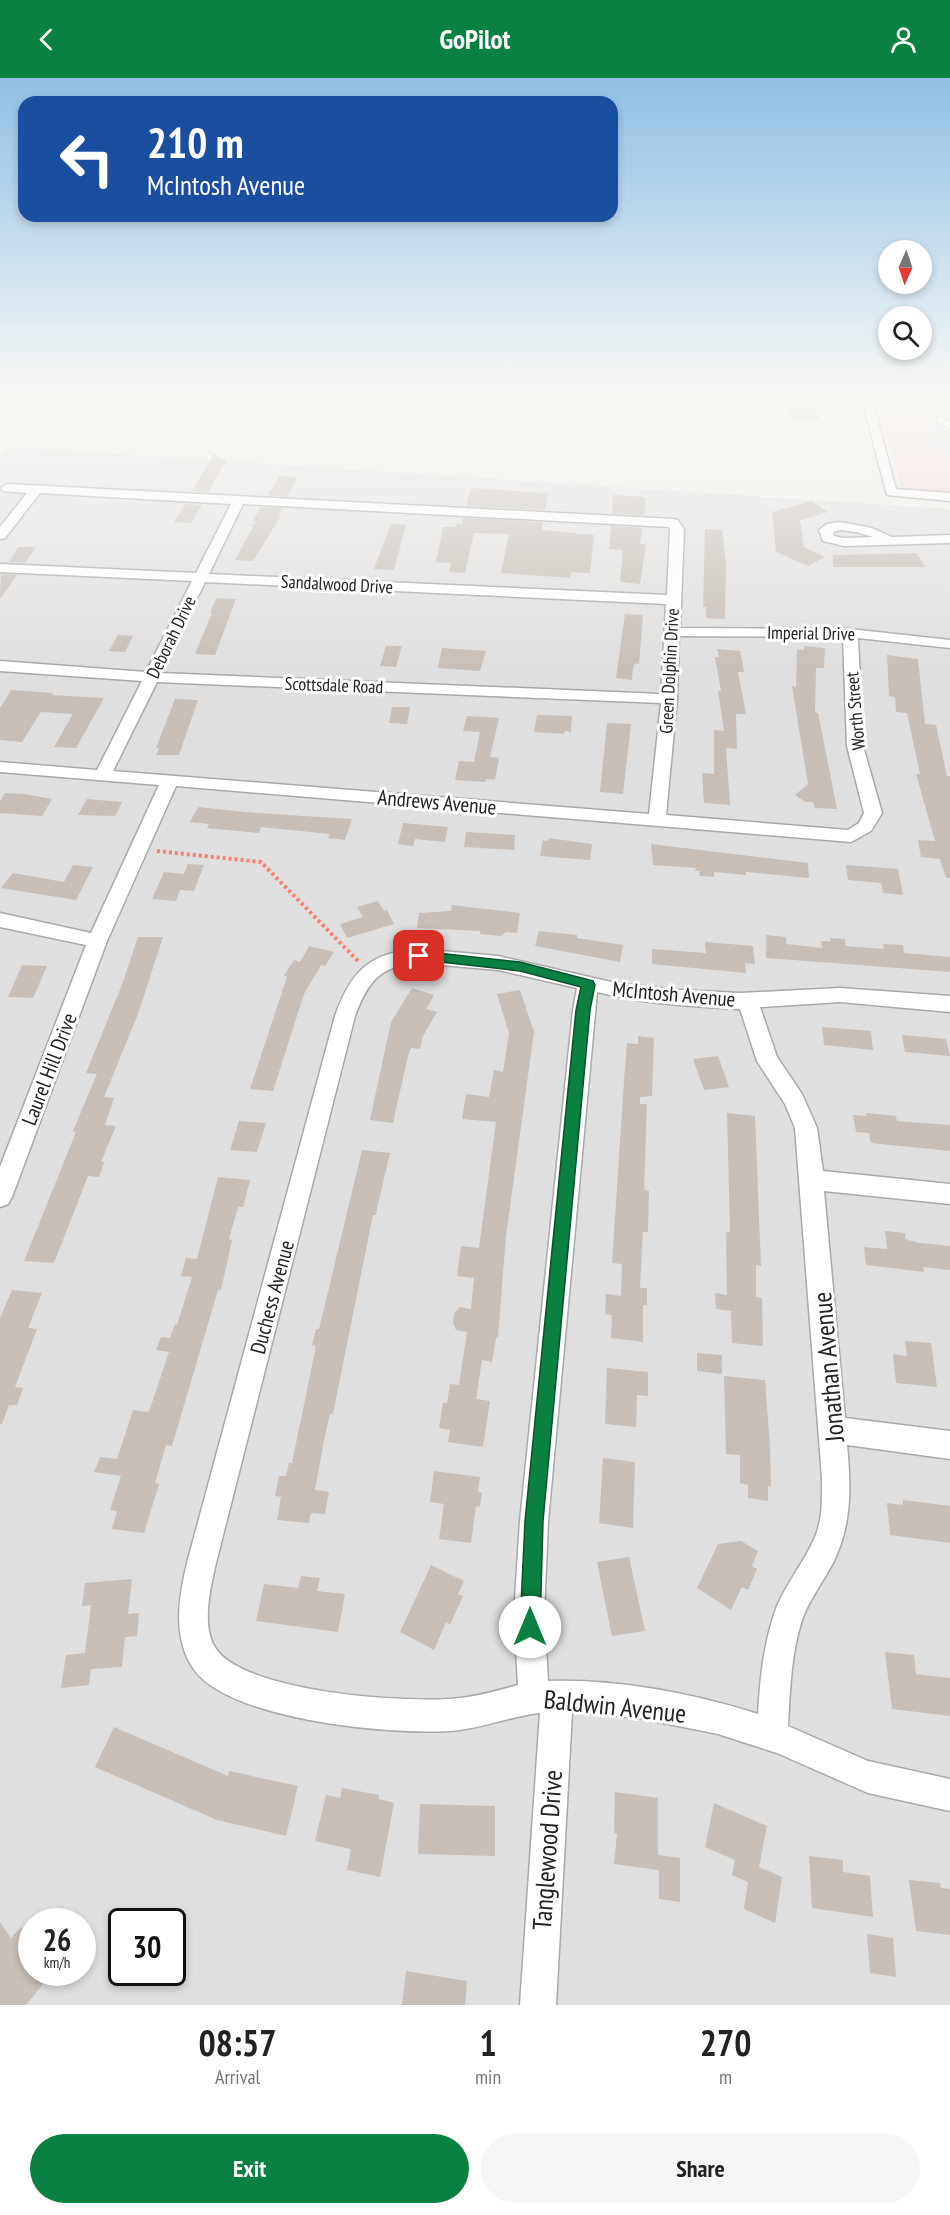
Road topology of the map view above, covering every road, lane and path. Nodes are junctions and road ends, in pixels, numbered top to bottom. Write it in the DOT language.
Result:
graph roads {
  1 [pos="889,486"];
  2 [pos="7,488"];
  3 [pos="37,489"];
  4 [pos="950,496"];
  5 [pos="239,500"];
  6 [pos="0,535"];
  7 [pos="950,539"];
  8 [pos="890,541"];
  9 [pos="0,568"];
  10 [pos="200,578"];
  11 [pos="674,600"];
  12 [pos="672,632"];
  13 [pos="850,633"];
  14 [pos="950,644"];
  15 [pos="0,666"];
  16 [pos="152,677"];
  17 [pos="669,699"];
  18 [pos="0,767"];
  19 [pos="103,775"];
  20 [pos="170,780"];
  21 [pos="657,820"];
  22 [pos="870,823"];
  23 [pos="138,850"];
  24 [pos="0,920"];
  25 [pos="97,941"];
  26 [pos="370,973"];
  27 [pos="588,985"];
  28 [pos="747,1001"];
  29 [pos="950,1005"];
  30 [pos="813,1180"];
  31 [pos="950,1194"];
  32 [pos="0,1197"];
  33 [pos="833,1430"];
  34 [pos="950,1445"];
  35 [pos="194,1628"];
  36 [pos="546,1696"];
  37 [pos="772,1735"];
  38 [pos="950,1795"];
  39 [pos="538,2005"];
  1 -- 4 [label="street"];
  2 -- 3 [label="street"];
  3 -- 5 [label="street"];
  3 -- 6 [label="street"];
  5 -- 10 [label="street, Deborah Drive"];
  5 -- 11 [label="street, Green Dolphin Drive"];
  7 -- 8 [label="street"];
  9 -- 10 [label="street, Sandalwood Drive"];
  10 -- 11 [label="street, Sandalwood Drive"];
  10 -- 16 [label="street, Deborah Drive"];
  11 -- 12 [label="street, Green Dolphin Drive"];
  12 -- 13 [label="street, Imperial Drive"];
  12 -- 17 [label="street, Green Dolphin Drive"];
  13 -- 14 [label="street, Imperial Drive"];
  13 -- 22 [label="street, Worth Street"];
  15 -- 16 [label="street, Scottsdale Road"];
  16 -- 17 [label="street, Scottsdale Road"];
  16 -- 19 [label="street, Deborah Drive"];
  17 -- 21 [label="street, Green Dolphin Drive"];
  18 -- 19 [label="street, Andrews Avenue"];
  19 -- 20 [label="street, Andrews Avenue"];
  20 -- 21 [label="street, Andrews Avenue"];
  20 -- 23 [label="street, Laurel Hill Drive"];
  21 -- 22 [label="street, Andrews Avenue"];
  23 -- 25 [label="street, Laurel Hill Drive"];
  23 -- 26 [label="path"];
  24 -- 25 [label="street"];
  25 -- 32 [label="street, Laurel Hill Drive"];
  26 -- 27 [label="street, McIntosh Avenue"];
  26 -- 35 [label="street, Duchess Avenue"];
  27 -- 28 [label="street, McIntosh Avenue"];
  27 -- 36 [label="street, Tanglewood Drive"];
  28 -- 29 [label="street, McIntosh Avenue"];
  28 -- 30 [label="street, Jonathan Avenue"];
  30 -- 31 [label="street"];
  30 -- 33 [label="street, Jonathan Avenue"];
  33 -- 34 [label="street"];
  33 -- 37 [label="street, Jonathan Avenue"];
  35 -- 36 [label="street, Baldwin Avenue"];
  36 -- 37 [label="street, Baldwin Avenue"];
  36 -- 39 [label="street, Tanglewood Drive"];
  37 -- 38 [label="street, Baldwin Avenue"];
}
